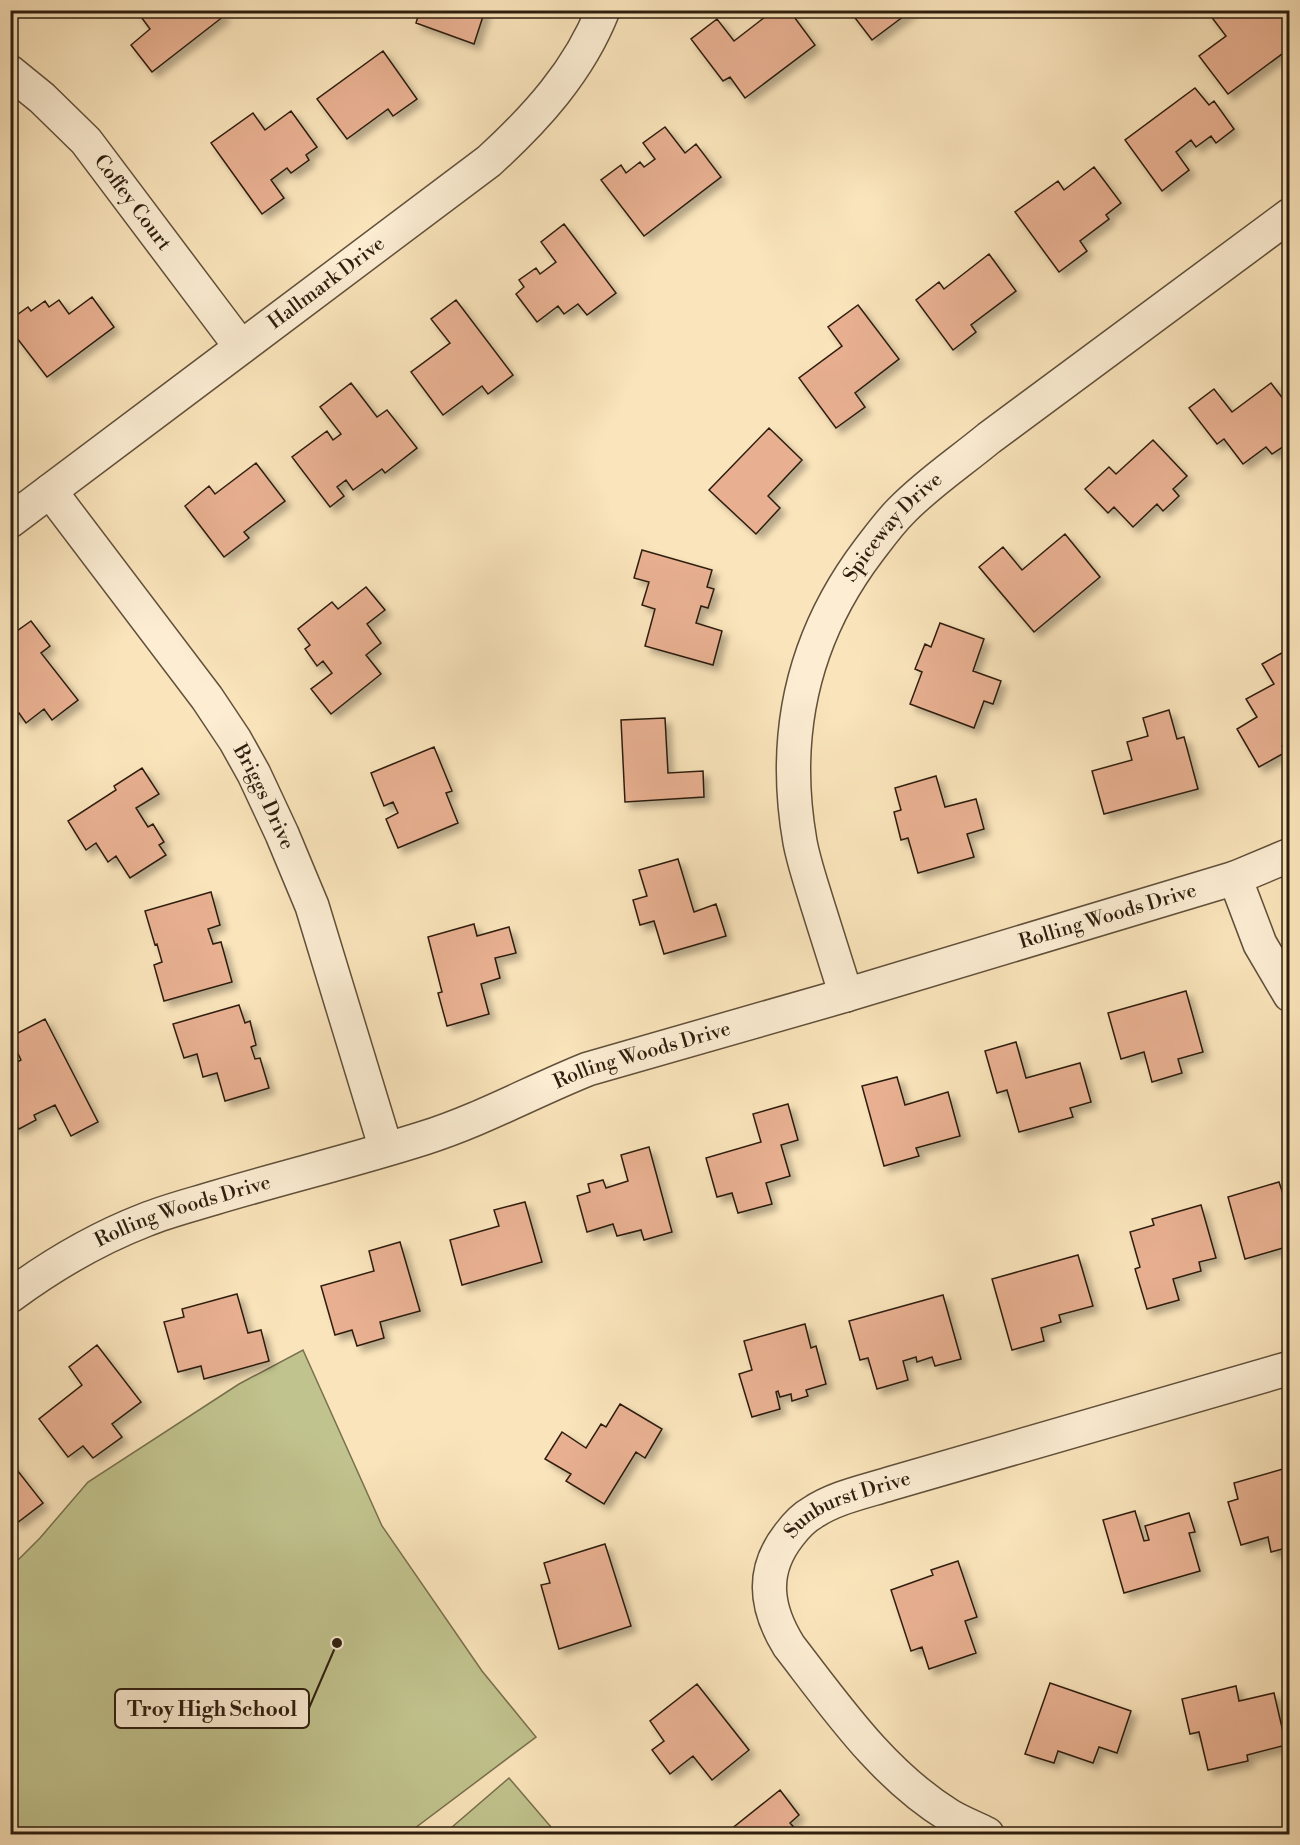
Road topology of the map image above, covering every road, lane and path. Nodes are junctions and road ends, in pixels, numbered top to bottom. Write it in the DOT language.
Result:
graph roads {
  1 [pos="603,10"];
  2 [pos="10,72"];
  3 [pos="1288,214"];
  4 [pos="241,347"];
  5 [pos="50,491"];
  6 [pos="10,521"];
  7 [pos="1290,855"];
  8 [pos="1235,878"];
  9 [pos="846,995"];
  10 [pos="1290,995"];
  11 [pos="386,1149"];
  12 [pos="10,1296"];
  13 [pos="1290,1368"];
  14 [pos="987,1834"];
  1 -- 4 [label="street, Hallmark Drive"];
  2 -- 4 [label="street, Coffey Court"];
  3 -- 9 [label="street, Spiceway Drive"];
  4 -- 5 [label="street, Hallmark Drive"];
  5 -- 6 [label="street, Hallmark Drive"];
  5 -- 11 [label="street, Briggs Drive"];
  7 -- 8 [label="street, Rolling Woods Drive"];
  8 -- 9 [label="street, Rolling Woods Drive"];
  8 -- 10 [label="street"];
  9 -- 11 [label="street, Rolling Woods Drive"];
  11 -- 12 [label="street, Rolling Woods Drive"];
  13 -- 14 [label="street, Sunburst Drive"];
}
